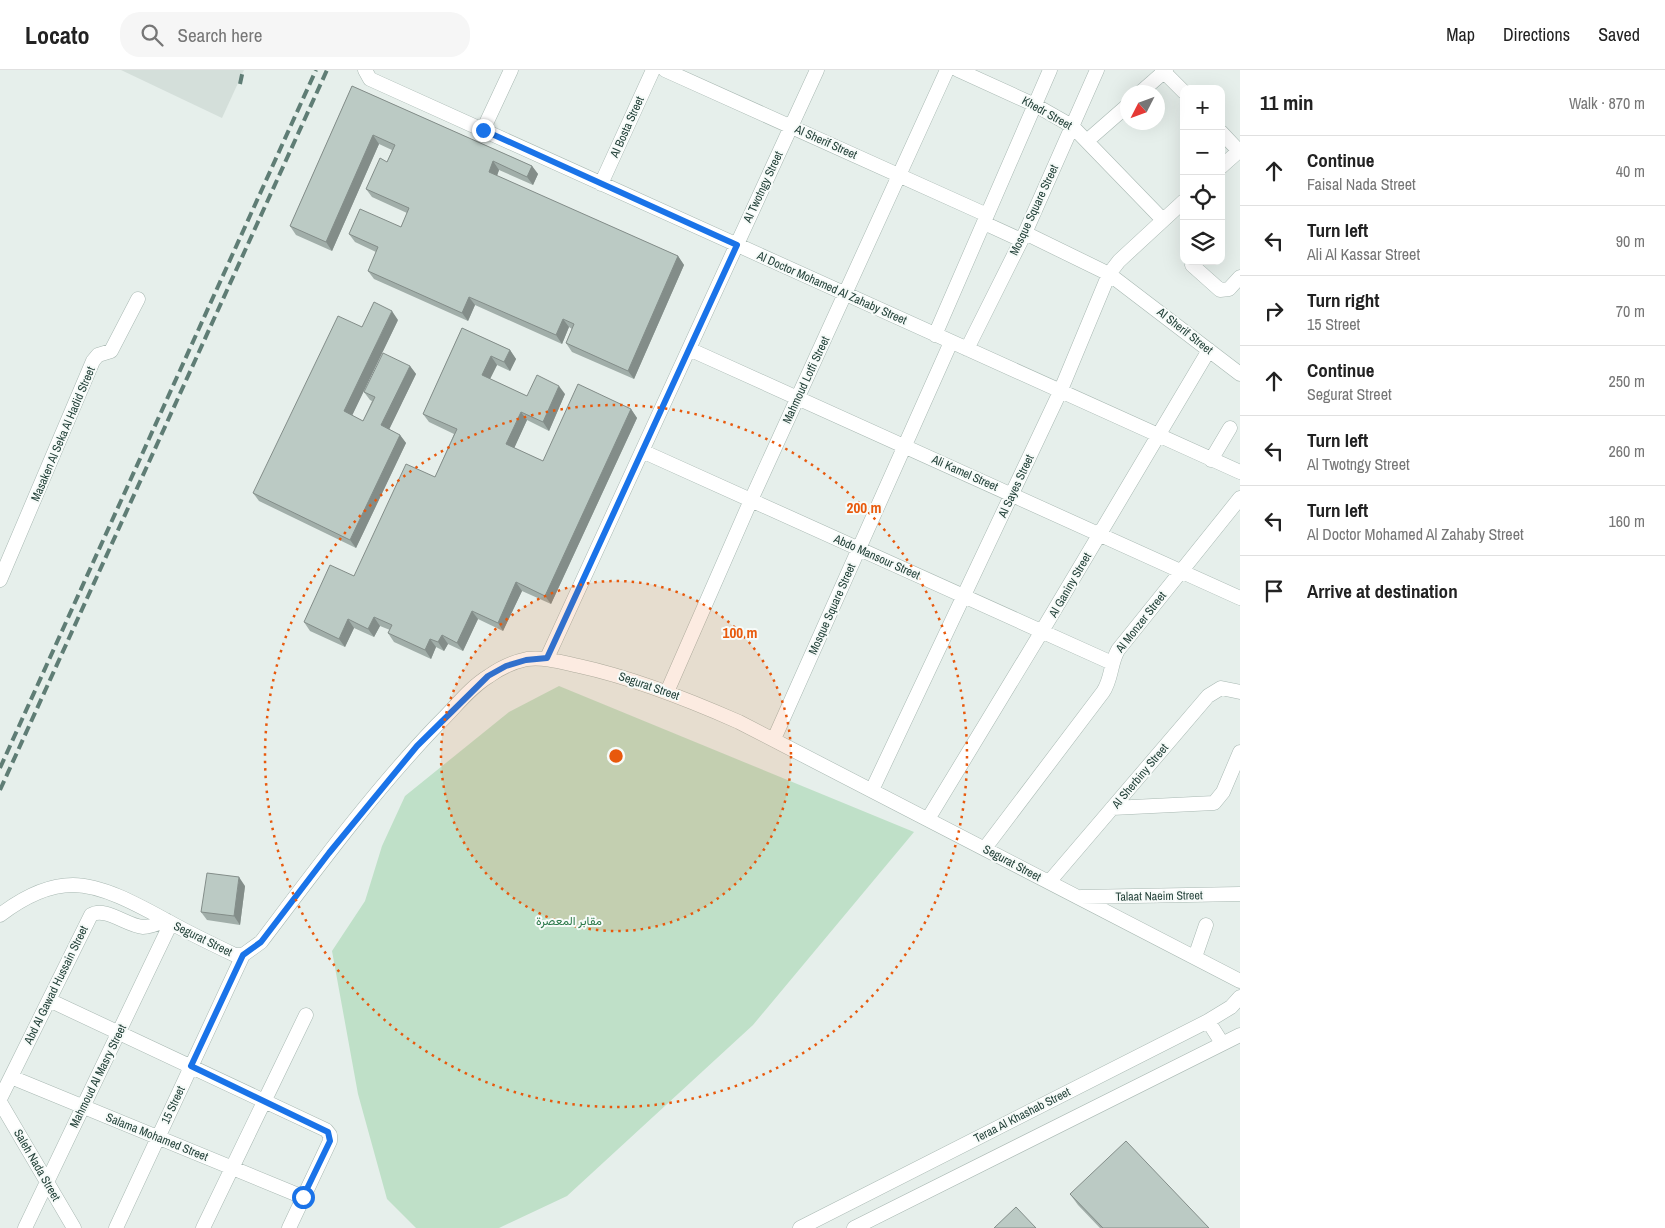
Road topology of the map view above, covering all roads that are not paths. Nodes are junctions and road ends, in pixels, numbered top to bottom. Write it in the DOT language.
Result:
graph roads {
  1 [pos="511,70"];
  2 [pos="653,70"];
  3 [pos="665,70"];
  4 [pos="817,70"];
  5 [pos="948,70"];
  6 [pos="958,70"];
  7 [pos="1050,70"];
  8 [pos="1097,70"];
  9 [pos="1164,71"];
  10 [pos="367,75"];
  11 [pos="1149,85"];
  12 [pos="1180,88"];
  13 [pos="1034,105"];
  14 [pos="1120,112"];
  15 [pos="791,126"];
  16 [pos="1072,126"];
  17 [pos="483,130"];
  18 [pos="1225,136"];
  19 [pos="1088,140"];
  20 [pos="1240,150"];
  21 [pos="1225,163"];
  22 [pos="899,175"];
  23 [pos="601,184"];
  24 [pos="1180,205"];
  25 [pos="986,219"];
  26 [pos="1163,220"];
  27 [pos="1023,236"];
  28 [pos="737,245"];
  29 [pos="1192,265"];
  30 [pos="1109,274"];
  31 [pos="1240,277"];
  32 [pos="845,294"];
  33 [pos="138,299"];
  34 [pos="936,335"];
  35 [pos="952,342"];
  36 [pos="689,349"];
  37 [pos="967,349"];
  38 [pos="1208,350"];
  39 [pos="1240,374"];
  40 [pos="1060,392"];
  41 [pos="798,398"];
  42 [pos="1230,428"];
  43 [pos="1158,436"];
  44 [pos="905,446"];
  45 [pos="642,451"];
  46 [pos="1211,460"];
  47 [pos="1240,472"];
  48 [pos="1012,494"];
  49 [pos="1240,498"];
  50 [pos="751,500"];
  51 [pos="1100,534"];
  52 [pos="859,549"];
  53 [pos="1182,571"];
  54 [pos="0,580"];
  55 [pos="964,596"];
  56 [pos="1240,598"];
  57 [pos="1042,631"];
  58 [pos="547,658"];
  59 [pos="1112,663"];
  60 [pos="667,692"];
  61 [pos="1240,692"];
  62 [pos="774,739"];
  63 [pos="1240,752"];
  64 [pos="872,790"];
  65 [pos="1112,808"];
  66 [pos="928,819"];
  67 [pos="984,848"];
  68 [pos="1050,882"];
  69 [pos="1240,894"];
  70 [pos="1079,897"];
  71 [pos="0,915"];
  72 [pos="168,922"];
  73 [pos="1206,925"];
  74 [pos="243,955"];
  75 [pos="1195,957"];
  76 [pos="1240,981"];
  77 [pos="1240,997"];
  78 [pos="49,1000"];
  79 [pos="306,1015"];
  80 [pos="1208,1021"];
  81 [pos="118,1032"];
  82 [pos="1240,1035"];
  83 [pos="1222,1043"];
  84 [pos="191,1066"];
  85 [pos="11,1077"];
  86 [pos="0,1101"];
  87 [pos="264,1101"];
  88 [pos="83,1107"];
  89 [pos="157,1137"];
  90 [pos="232,1168"];
  91 [pos="47,1182"];
  92 [pos="303,1197"];
  93 [pos="25,1228"];
  94 [pos="74,1228"];
  95 [pos="116,1228"];
  96 [pos="203,1228"];
  97 [pos="289,1228"];
  98 [pos="800,1228"];
  99 [pos="854,1228"];
  1 -- 17 [label="street"];
  2 -- 23 [label="street, Al Bosta Street"];
  3 -- 15 [label="street, Al Sherif Street"];
  4 -- 15 [label="street, Al Twotngy Street"];
  5 -- 22 [label="street, Mahmoud Lotfi Street"];
  6 -- 13 [label="street, Khedr Street"];
  7 -- 13 [label="street"];
  8 -- 16 [label="street, Mosque Square Street"];
  9 -- 11 [label="street"];
  9 -- 12 [label="street"];
  10 -- 17 [label="street, Al Doctor Mohamed Al Zahaby Street"];
  13 -- 16 [label="street, Khedr Street"];
  13 -- 25 [label="street"];
  14 -- 19 [label="street"];
  15 -- 22 [label="street, Al Sherif Street"];
  15 -- 28 [label="street, Al Twotngy Street"];
  16 -- 19 [label="street, Khedr Street"];
  16 -- 27 [label="street, Mosque Square Street"];
  17 -- 23 [label="street, Al Doctor Mohamed Al Zahaby Street"];
  18 -- 20 [label="street"];
  19 -- 26 [label="street, Khedr Street"];
  20 -- 21 [label="street"];
  22 -- 25 [label="street, Al Sherif Street"];
  22 -- 32 [label="street, Mahmoud Lotfi Street"];
  23 -- 28 [label="street, Al Doctor Mohamed Al Zahaby Street"];
  24 -- 26 [label="street, Al Sayes Street"];
  25 -- 27 [label="street, Al Sherif Street"];
  25 -- 34 [label="street"];
  26 -- 30 [label="street, Al Sayes Street"];
  27 -- 30 [label="street, Al Sherif Street"];
  27 -- 37 [label="street, Mosque Square Street"];
  28 -- 32 [label="street, Al Doctor Mohamed Al Zahaby Street"];
  28 -- 36 [label="street, Al Twotngy Street"];
  29 -- 31 [label="street"];
  30 -- 38 [label="street, Al Sherif Street"];
  30 -- 40 [label="street, Al Sayes Street"];
  32 -- 34 [label="street, Al Doctor Mohamed Al Zahaby Street"];
  32 -- 41 [label="street, Mahmoud Lotfi Street"];
  33 -- 54 [label="street, Masaken Al Seka Al Hadid Street"];
  34 -- 35 [label="street, Al Doctor Mohamed Al Zahaby Street"];
  35 -- 37 [label="street, Al Doctor Mohamed Al Zahaby Street"];
  35 -- 44 [label="street, Mosque Square Street"];
  36 -- 41 [label="street, Ali Kamel Street"];
  36 -- 45 [label="street, Al Twotngy Street"];
  37 -- 40 [label="street, Al Doctor Mohamed Al Zahaby Street"];
  38 -- 39 [label="street, Al Sherif Street"];
  38 -- 43 [label="street, Al Ganiny Street"];
  40 -- 43 [label="street, Al Doctor Mohamed Al Zahaby Street"];
  40 -- 48 [label="street, Al Sayes Street"];
  41 -- 44 [label="street, Ali Kamel Street"];
  41 -- 50 [label="street, Mahmoud Lotfi Street"];
  42 -- 46 [label="street"];
  43 -- 46 [label="street, Al Doctor Mohamed Al Zahaby Street"];
  43 -- 51 [label="street, Al Ganiny Street"];
  44 -- 48 [label="street, Ali Kamel Street"];
  44 -- 52 [label="street, Mosque Square Street"];
  45 -- 50 [label="street, Abdo Mansour Street"];
  45 -- 58 [label="street, Al Twotngy Street"];
  46 -- 47 [label="street, Al Doctor Mohamed Al Zahaby Street"];
  48 -- 51 [label="street, Ali Kamel Street"];
  48 -- 55 [label="street, Al Sayes Street"];
  49 -- 53 [label="street, Al Monzer Street"];
  50 -- 52 [label="street, Abdo Mansour Street"];
  50 -- 60 [label="street, Mahmoud Lotfi Street"];
  51 -- 53 [label="street, Ali Kamel Street"];
  51 -- 57 [label="street, Al Ganiny Street"];
  52 -- 55 [label="street, Abdo Mansour Street"];
  52 -- 62 [label="street, Mosque Square Street"];
  53 -- 56 [label="street, Ali Kamel Street"];
  53 -- 59 [label="street, Al Monzer Street"];
  55 -- 57 [label="street, Abdo Mansour Street"];
  55 -- 64 [label="street, Al Sayes Street"];
  57 -- 59 [label="street, Abdo Mansour Street"];
  57 -- 66 [label="street, Al Ganiny Street"];
  58 -- 60 [label="street, Segurat Street"];
  58 -- 74 [label="street, Segurat Street"];
  59 -- 67 [label="street, Al Monzer Street"];
  60 -- 62 [label="street, Segurat Street"];
  61 -- 65 [label="street, Al Sherbiny Street"];
  62 -- 64 [label="street, Segurat Street"];
  63 -- 65 [label="street"];
  64 -- 66 [label="street, Segurat Street"];
  65 -- 68 [label="street, Al Sherbiny Street"];
  66 -- 67 [label="street, Segurat Street"];
  67 -- 68 [label="street, Segurat Street"];
  68 -- 70 [label="street, Segurat Street"];
  69 -- 70 [label="street, Talaat Naeim Street"];
  70 -- 75 [label="street, Segurat Street"];
  71 -- 72 [label="street, Segurat Street"];
  72 -- 74 [label="street, Segurat Street"];
  72 -- 78 [label="street, Abd Al Gawad Hussain Street"];
  72 -- 81 [label="street, Mahmoud Al Masry Street"];
  73 -- 75 [label="street"];
  74 -- 84 [label="street, 15 Street"];
  75 -- 76 [label="street, Segurat Street"];
  77 -- 80 [label="street, Teraa Al Khashab Street"];
  78 -- 81 [label="street"];
  78 -- 85 [label="street, Abd Al Gawad Hussain Street"];
  79 -- 87 [label="street"];
  80 -- 83 [label="street"];
  80 -- 98 [label="street, Teraa Al Khashab Street"];
  81 -- 84 [label="street"];
  81 -- 88 [label="street, Mahmoud Al Masry Street"];
  82 -- 83 [label="street, Teraa Al Khashab Street"];
  83 -- 99 [label="street, Teraa Al Khashab Street"];
  84 -- 87 [label="street"];
  84 -- 89 [label="street, 15 Street"];
  85 -- 86 [label="street, Abd Al Gawad Hussain Street"];
  85 -- 88 [label="street, Salama Mohamed Street"];
  86 -- 91 [label="street, Saleh Nada Street"];
  87 -- 90 [label="street"];
  87 -- 92 [label="street"];
  88 -- 89 [label="street, Salama Mohamed Street"];
  88 -- 91 [label="street, Mahmoud Al Masry Street"];
  89 -- 90 [label="street, Salama Mohamed Street"];
  89 -- 95 [label="street, 15 Street"];
  90 -- 92 [label="street, Salama Mohamed Street"];
  90 -- 96 [label="street"];
  91 -- 93 [label="street, Mahmoud Al Masry Street"];
  91 -- 94 [label="street, Saleh Nada Street"];
  92 -- 97 [label="street"];
}
